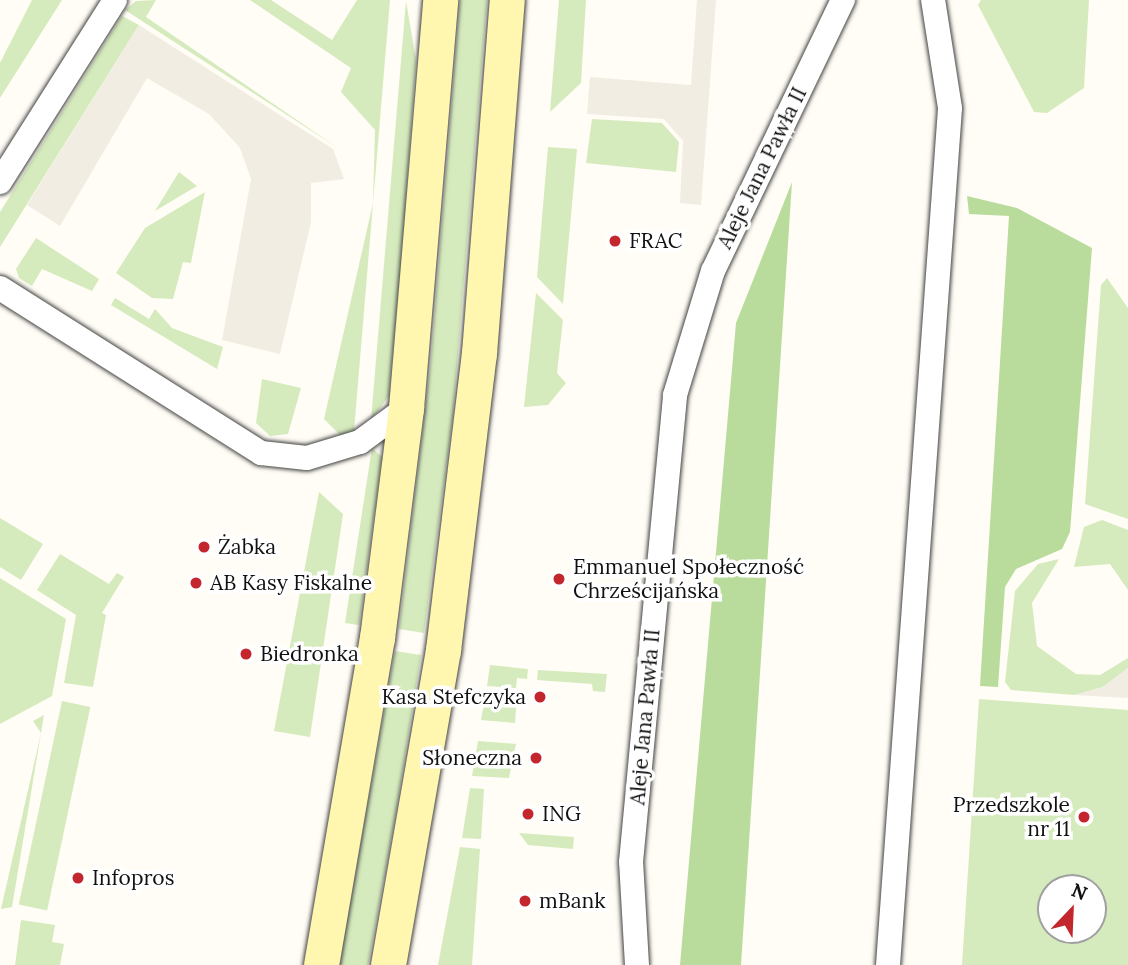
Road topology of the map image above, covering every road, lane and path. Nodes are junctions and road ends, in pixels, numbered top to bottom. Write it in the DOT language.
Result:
graph roads {
  1 [pos="115,0"];
  2 [pos="440,0"];
  3 [pos="507,0"];
  4 [pos="843,0"];
  5 [pos="933,0"];
  6 [pos="0,182"];
  7 [pos="0,288"];
  8 [pos="406,408"];
  9 [pos="321,965"];
  10 [pos="388,965"];
  11 [pos="637,965"];
  12 [pos="888,965"];
  1 -- 6 [label="street"];
  2 -- 8 [label="main road"];
  3 -- 10 [label="main road"];
  4 -- 11 [label="street, Aleje Jana Pawła II"];
  5 -- 12 [label="street"];
  7 -- 8 [label="street"];
  8 -- 9 [label="main road"];
}
